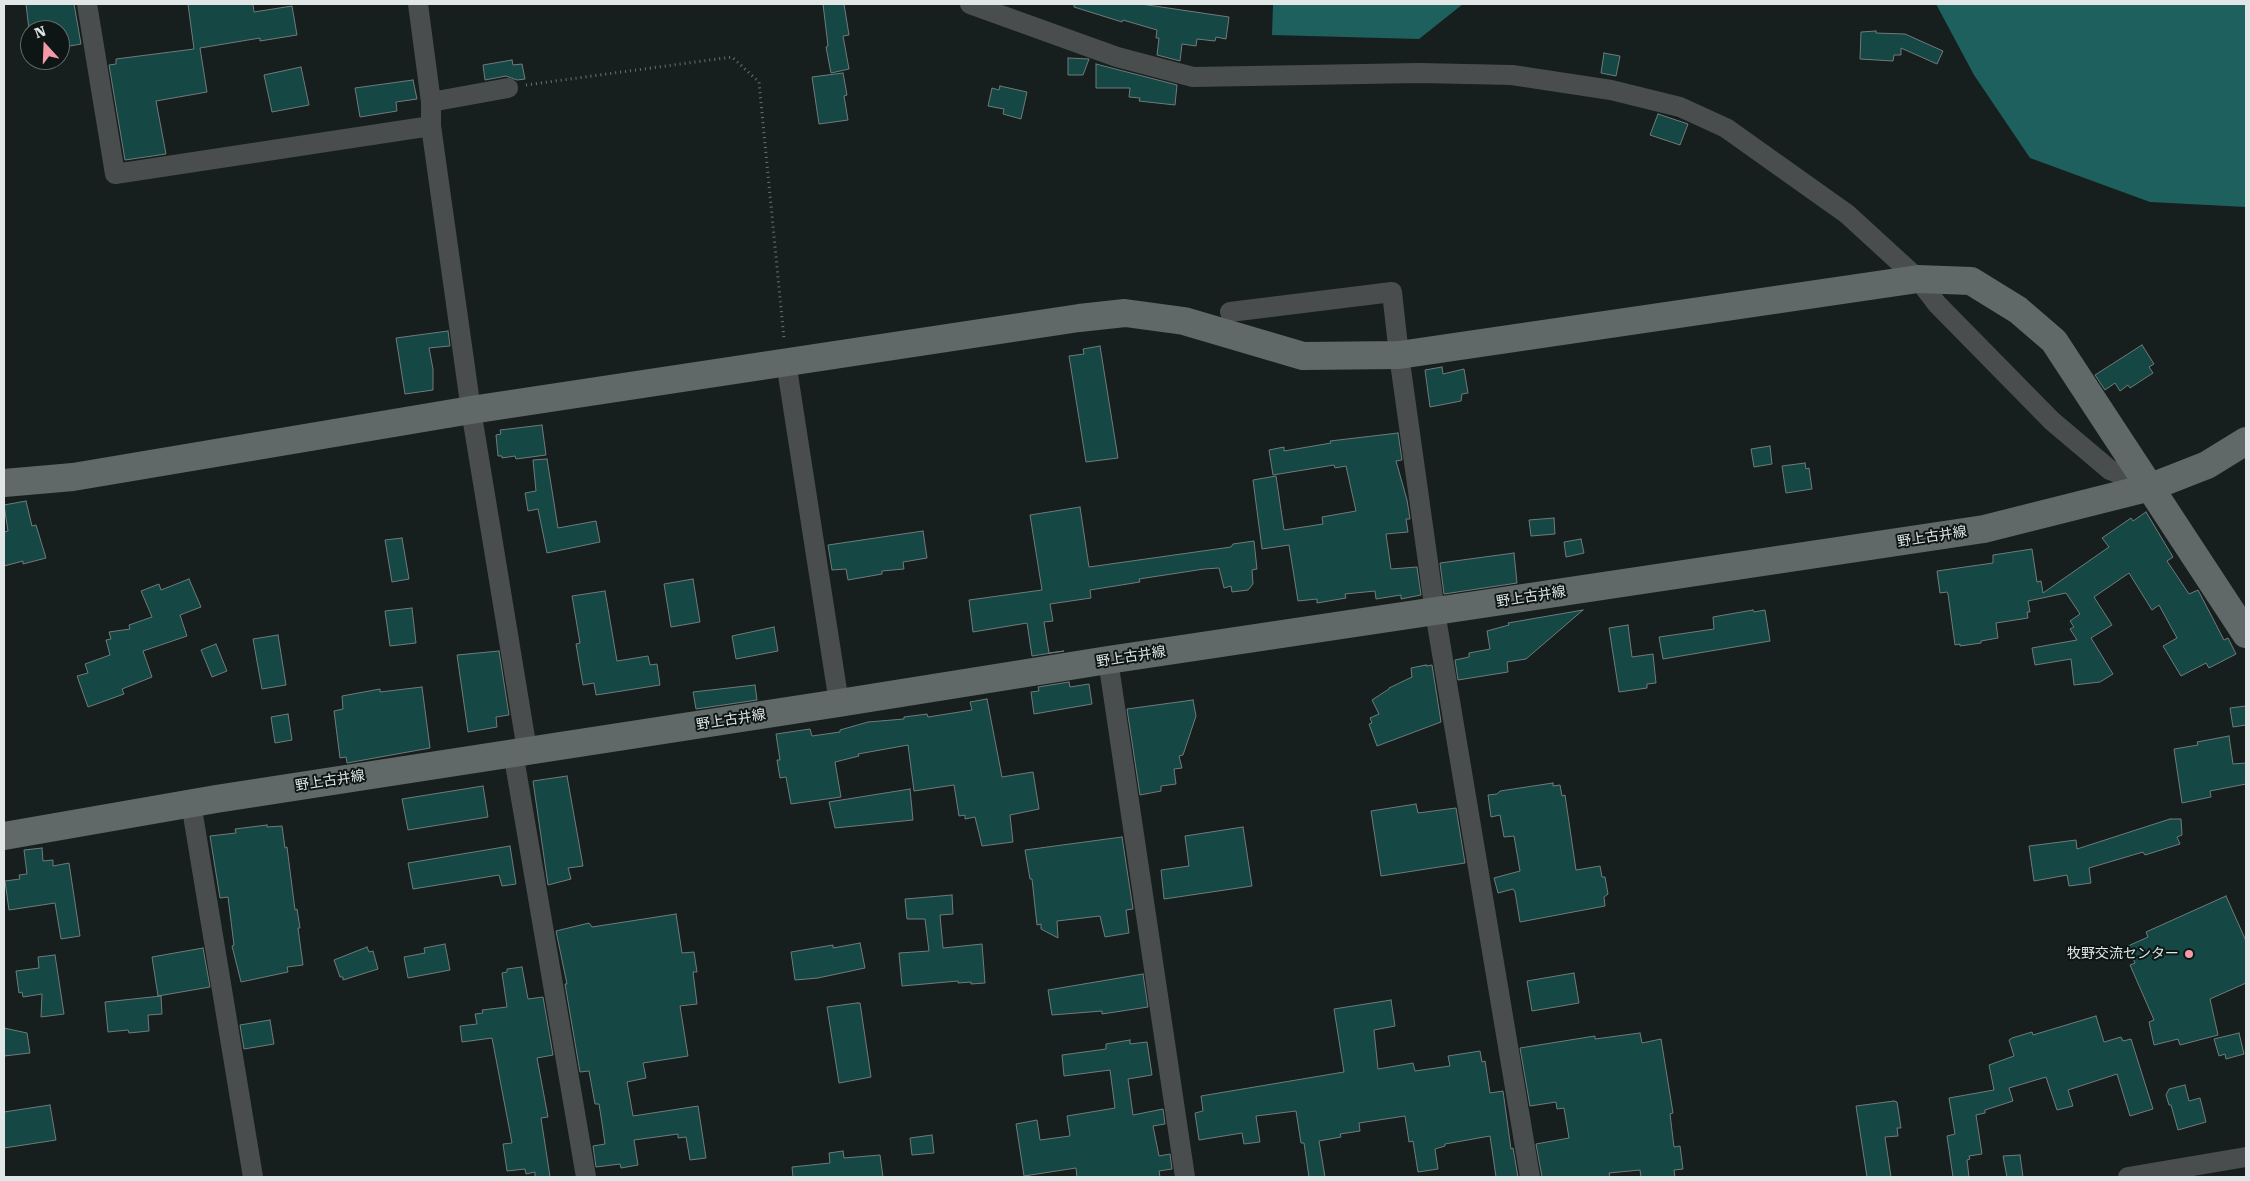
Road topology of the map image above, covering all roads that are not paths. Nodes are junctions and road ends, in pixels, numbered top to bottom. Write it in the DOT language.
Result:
graph roads {
  1 [pos="87,4"];
  2 [pos="418,4"];
  3 [pos="970,4"];
  4 [pos="508,88"];
  5 [pos="431,102"];
  6 [pos="431,126"];
  7 [pos="1918,279"];
  8 [pos="1230,312"];
  9 [pos="1398,355"];
  10 [pos="786,362"];
  11 [pos="471,410"];
  12 [pos="2246,441"];
  13 [pos="4,483"];
  14 [pos="2151,487"];
  15 [pos="1435,612"];
  16 [pos="2242,617"];
  17 [pos="1108,660"];
  18 [pos="840,703"];
  19 [pos="520,751"];
  20 [pos="191,803"];
  21 [pos="4,836"];
  22 [pos="2246,1157"];
  23 [pos="253,1177"];
  24 [pos="586,1177"];
  25 [pos="1185,1177"];
  26 [pos="1530,1177"];
  27 [pos="2128,1177"];
  1 -- 6 [label="street"];
  2 -- 5 [label="street"];
  3 -- 7 [label="street"];
  4 -- 5 [label="street"];
  5 -- 6 [label="street"];
  6 -- 11 [label="street"];
  7 -- 9 [label="street"];
  7 -- 14 [label="street"];
  7 -- 14 [label="street"];
  8 -- 9 [label="street"];
  9 -- 10 [label="street"];
  9 -- 15 [label="street"];
  10 -- 11 [label="street"];
  10 -- 18 [label="street"];
  11 -- 13 [label="street"];
  11 -- 19 [label="street"];
  12 -- 14 [label="street, 野上古井線"];
  14 -- 15 [label="street, 野上古井線"];
  14 -- 16 [label="street"];
  15 -- 17 [label="street, 野上古井線"];
  15 -- 26 [label="street"];
  17 -- 18 [label="street, 野上古井線"];
  17 -- 25 [label="street"];
  18 -- 19 [label="street, 野上古井線"];
  19 -- 20 [label="street, 野上古井線"];
  19 -- 24 [label="street"];
  20 -- 21 [label="street, 野上古井線"];
  20 -- 23 [label="street"];
  22 -- 27 [label="street"];
}
